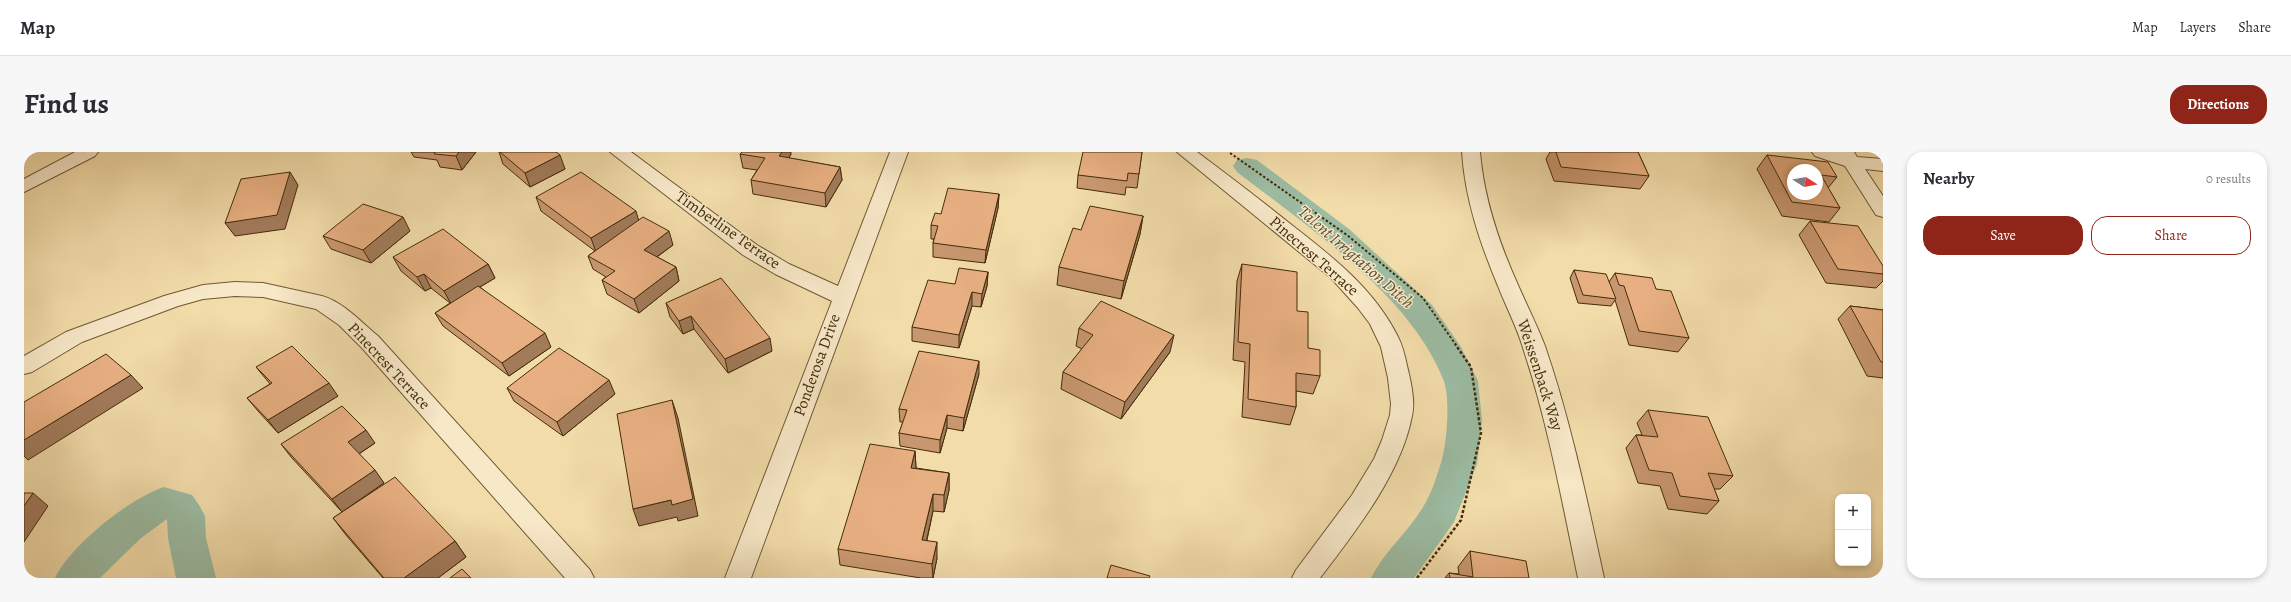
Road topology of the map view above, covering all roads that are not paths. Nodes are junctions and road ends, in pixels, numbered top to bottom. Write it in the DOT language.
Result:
graph roads {
  1 [pos="89,152"];
  2 [pos="619,152"];
  3 [pos="899,152"];
  4 [pos="1186,152"];
  5 [pos="1471,152"];
  6 [pos="1821,152"];
  7 [pos="1848,157"];
  8 [pos="1883,165"];
  9 [pos="24,186"];
  10 [pos="1883,211"];
  11 [pos="843,297"];
  12 [pos="24,366"];
  13 [pos="581,578"];
  14 [pos="738,578"];
  15 [pos="1305,578"];
  16 [pos="1591,578"];
  1 -- 9 [label="street"];
  2 -- 11 [label="street, Timberline Terrace"];
  3 -- 11 [label="street, Ponderosa Drive"];
  4 -- 15 [label="street, Pinecrest Terrace"];
  5 -- 16 [label="street, Weissenback Way"];
  6 -- 7 [label="street"];
  7 -- 8 [label="street"];
  7 -- 10 [label="street"];
  11 -- 14 [label="street, Ponderosa Drive"];
  12 -- 13 [label="street, Pinecrest Terrace"];
}
